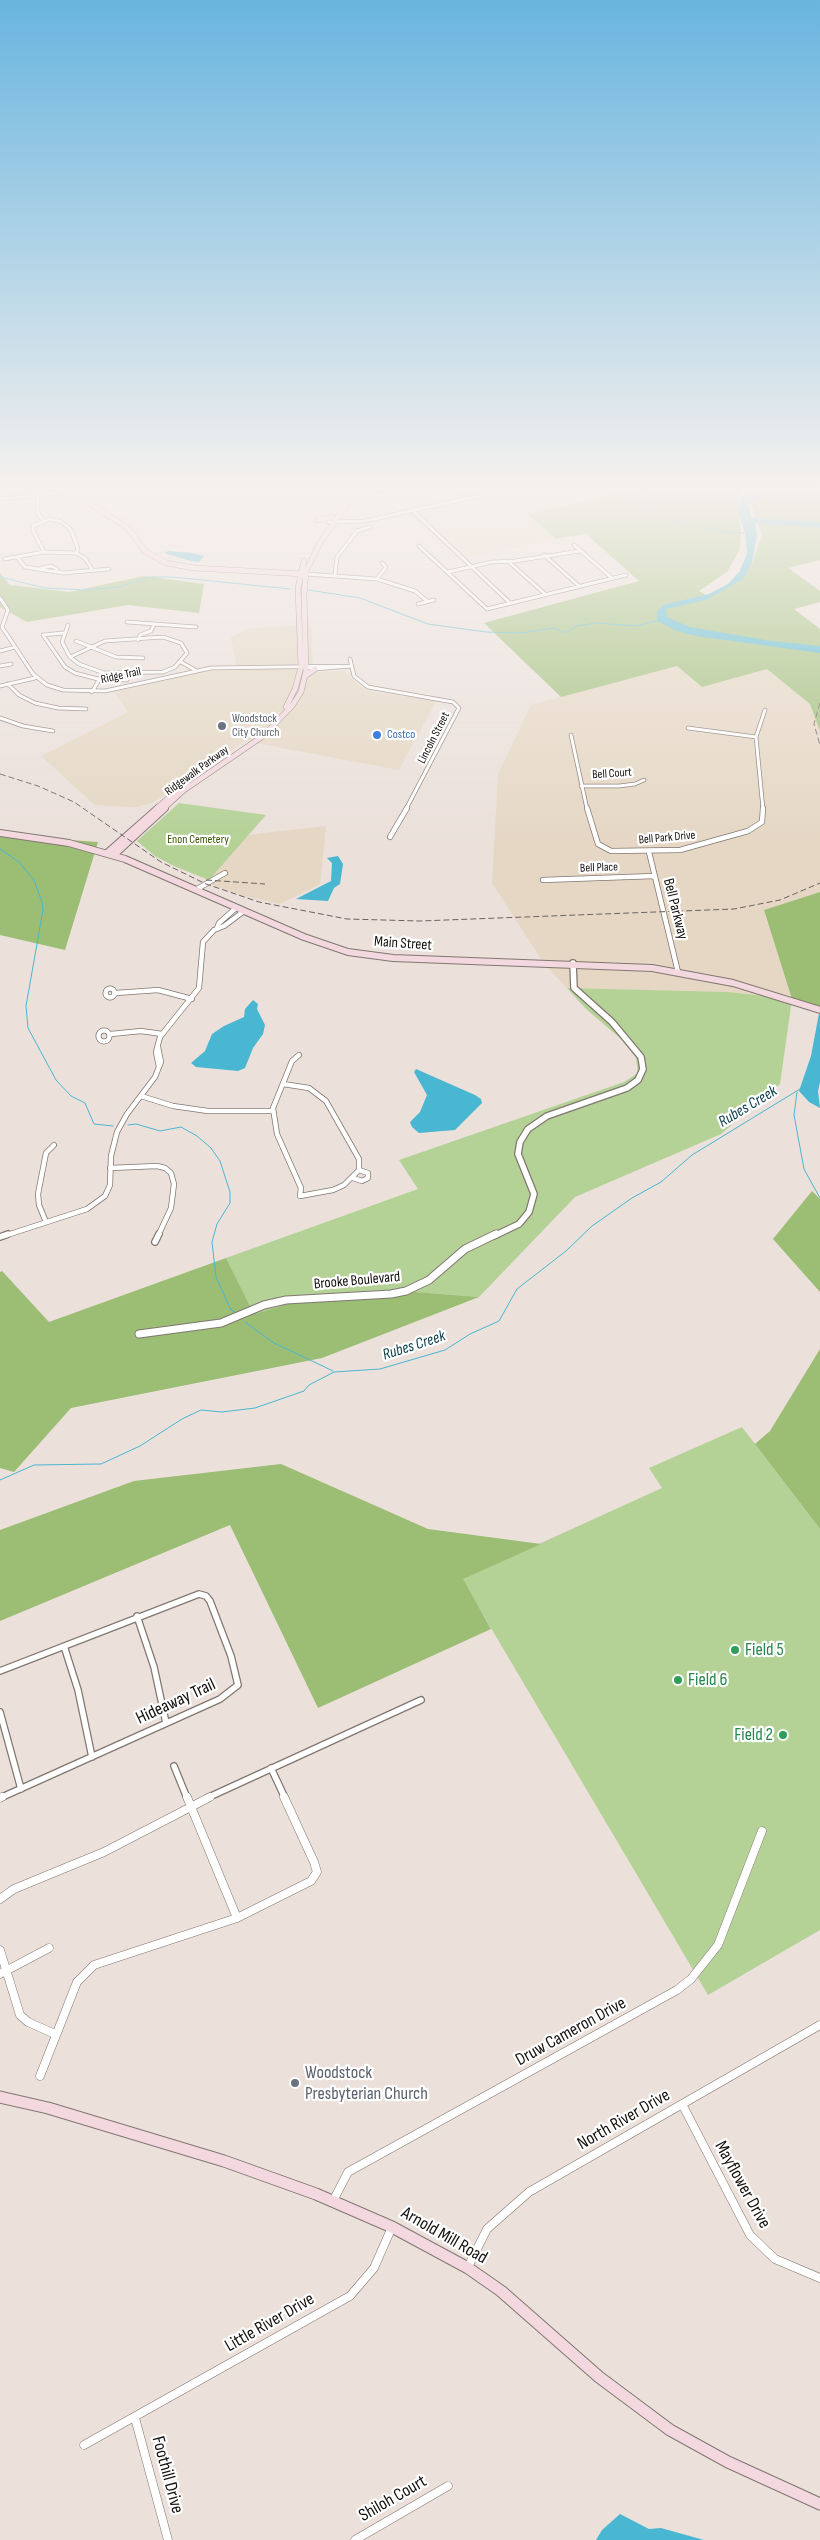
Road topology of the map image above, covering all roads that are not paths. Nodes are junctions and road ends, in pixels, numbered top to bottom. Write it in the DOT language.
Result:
graph roads {
  1 [pos="4,604"];
  2 [pos="299,604"];
  3 [pos="481,604"];
  4 [pos="508,604"];
  5 [pos="127,622"];
  6 [pos="154,624"];
  7 [pos="68,625"];
  8 [pos="196,627"];
  9 [pos="63,633"];
  10 [pos="138,640"];
  11 [pos="76,641"];
  12 [pos="14,646"];
  13 [pos="93,647"];
  14 [pos="0,649"];
  15 [pos="70,657"];
  16 [pos="143,658"];
  17 [pos="350,659"];
  18 [pos="180,663"];
  19 [pos="10,664"];
  20 [pos="0,666"];
  21 [pos="351,666"];
  22 [pos="304,667"];
  23 [pos="315,669"];
  24 [pos="193,670"];
  25 [pos="104,673"];
  26 [pos="306,676"];
  27 [pos="35,678"];
  28 [pos="98,679"];
  29 [pos="127,680"];
  30 [pos="8,684"];
  31 [pos="0,686"];
  32 [pos="92,692"];
  33 [pos="86,709"];
  34 [pos="765,710"];
  35 [pos="0,718"];
  36 [pos="688,728"];
  37 [pos="53,730"];
  38 [pos="572,735"];
  39 [pos="756,737"];
  40 [pos="644,780"];
  41 [pos="581,786"];
  42 [pos="0,834"];
  43 [pos="390,837"];
  44 [pos="649,852"];
  45 [pos="110,854"];
  46 [pos="225,873"];
  47 [pos="655,876"];
  48 [pos="543,880"];
  49 [pos="197,889"];
  50 [pos="236,908"];
  51 [pos="244,911"];
  52 [pos="217,928"];
  53 [pos="573,963"];
  54 [pos="678,972"];
  55 [pos="116,993"];
  56 [pos="192,998"];
  57 [pos="820,1010"];
  58 [pos="111,1034"];
  59 [pos="162,1034"];
  60 [pos="299,1055"];
  61 [pos="283,1084"];
  62 [pos="141,1096"];
  63 [pos="273,1111"];
  64 [pos="54,1145"];
  65 [pos="110,1168"];
  66 [pos="358,1170"];
  67 [pos="354,1178"];
  68 [pos="46,1222"];
  69 [pos="0,1237"];
  70 [pos="155,1242"];
  71 [pos="139,1334"];
  72 [pos="137,1616"];
  73 [pos="64,1646"];
  74 [pos="0,1670"];
  75 [pos="421,1700"];
  76 [pos="0,1712"];
  77 [pos="166,1723"];
  78 [pos="92,1757"];
  79 [pos="174,1766"];
  80 [pos="271,1768"];
  81 [pos="21,1789"];
  82 [pos="0,1798"];
  83 [pos="191,1806"];
  84 [pos="762,1831"];
  85 [pos="0,1900"];
  86 [pos="237,1918"];
  87 [pos="49,1948"];
  88 [pos="0,1950"];
  89 [pos="3,1972"];
  90 [pos="820,2025"];
  91 [pos="55,2034"];
  92 [pos="40,2076"];
  93 [pos="0,2098"];
  94 [pos="682,2104"];
  95 [pos="333,2201"];
  96 [pos="392,2227"];
  97 [pos="468,2268"];
  98 [pos="820,2278"];
  99 [pos="135,2418"];
  100 [pos="84,2446"];
  101 [pos="448,2486"];
  102 [pos="820,2504"];
  103 [pos="168,2540"];
  104 [pos="355,2540"];
  1 -- 12 [label="street"];
  2 -- 22 [label="main road, Ridgewalk Parkway"];
  3 -- 4 [label="street"];
  5 -- 6 [label="street"];
  6 -- 8 [label="street"];
  6 -- 10 [label="street"];
  7 -- 9 [label="street"];
  9 -- 15 [label="street"];
  9 -- 28 [label="street"];
  10 -- 13 [label="street"];
  10 -- 18 [label="street"];
  11 -- 13 [label="street"];
  12 -- 14 [label="street"];
  12 -- 27 [label="street"];
  13 -- 15 [label="street"];
  13 -- 16 [label="street"];
  15 -- 25 [label="street"];
  17 -- 21 [label="street"];
  18 -- 24 [label="street"];
  18 -- 25 [label="street"];
  19 -- 20 [label="street"];
  21 -- 22 [label="street"];
  21 -- 23 [label="street"];
  21 -- 43 [label="street, Lincoln Street"];
  22 -- 23 [label="street"];
  22 -- 24 [label="street, Ridge Trail"];
  22 -- 26 [label="main road, Ridgewalk Parkway"];
  22 -- 45 [label="main road, Ridgewalk Parkway"];
  23 -- 26 [label="main road"];
  24 -- 32 [label="street, Ridge Trail"];
  25 -- 28 [label="street"];
  26 -- 45 [label="main road, Ridgewalk Parkway"];
  27 -- 30 [label="street"];
  27 -- 32 [label="street, Ridge Trail"];
  28 -- 29 [label="street"];
  28 -- 32 [label="street"];
  30 -- 31 [label="street"];
  30 -- 33 [label="street"];
  34 -- 39 [label="street, Bell Park Drive"];
  35 -- 37 [label="street"];
  36 -- 39 [label="street"];
  38 -- 41 [label="street, Bell Park Drive"];
  39 -- 44 [label="street, Bell Park Drive"];
  40 -- 41 [label="street, Bell Court"];
  41 -- 44 [label="street, Bell Park Drive"];
  42 -- 45 [label="main road, Main Street"];
  44 -- 47 [label="street, Bell Parkway"];
  45 -- 49 [label="main road, Main Street"];
  46 -- 49 [label="street"];
  47 -- 48 [label="street, Bell Place"];
  47 -- 54 [label="street, Bell Parkway"];
  49 -- 50 [label="main road, Main Street"];
  50 -- 51 [label="main road, Main Street"];
  50 -- 52 [label="street"];
  51 -- 52 [label="street"];
  51 -- 53 [label="main road, Main Street"];
  52 -- 56 [label="street"];
  53 -- 54 [label="main road, Main Street"];
  53 -- 71 [label="street, Brooke Boulevard"];
  54 -- 57 [label="main road, Main Street"];
  55 -- 56 [label="street"];
  56 -- 59 [label="street"];
  58 -- 59 [label="street"];
  59 -- 62 [label="street"];
  60 -- 61 [label="street"];
  61 -- 63 [label="street"];
  61 -- 66 [label="street"];
  62 -- 63 [label="street"];
  62 -- 65 [label="street"];
  63 -- 67 [label="street"];
  64 -- 68 [label="street"];
  65 -- 68 [label="street"];
  65 -- 70 [label="street"];
  66 -- 67 [label="street"];
  66 -- 67 [label="street"];
  68 -- 69 [label="street"];
  72 -- 73 [label="street, Hideaway Trail"];
  72 -- 77 [label="street"];
  72 -- 77 [label="street, Hideaway Trail"];
  73 -- 74 [label="street, Hideaway Trail"];
  73 -- 78 [label="street"];
  75 -- 80 [label="street"];
  76 -- 81 [label="street"];
  77 -- 78 [label="street, Hideaway Trail"];
  78 -- 81 [label="street, Hideaway Trail"];
  79 -- 83 [label="street"];
  80 -- 83 [label="street"];
  80 -- 86 [label="street"];
  81 -- 82 [label="street, Hideaway Trail"];
  83 -- 85 [label="street"];
  83 -- 86 [label="street"];
  84 -- 95 [label="street, Druw Cameron Drive"];
  86 -- 91 [label="street"];
  87 -- 89 [label="street"];
  88 -- 89 [label="street"];
  89 -- 91 [label="street"];
  90 -- 94 [label="street, North River Drive"];
  91 -- 92 [label="street"];
  93 -- 95 [label="main road, Arnold Mill Road"];
  94 -- 97 [label="street, North River Drive"];
  94 -- 98 [label="street, Mayflower Drive"];
  95 -- 96 [label="main road, Arnold Mill Road"];
  96 -- 97 [label="main road, Arnold Mill Road"];
  96 -- 99 [label="street, Little River Drive"];
  97 -- 102 [label="main road, Arnold Mill Road"];
  99 -- 100 [label="street, Little River Drive"];
  99 -- 103 [label="street, Foothill Drive"];
  101 -- 104 [label="street, Shiloh Court"];
}
